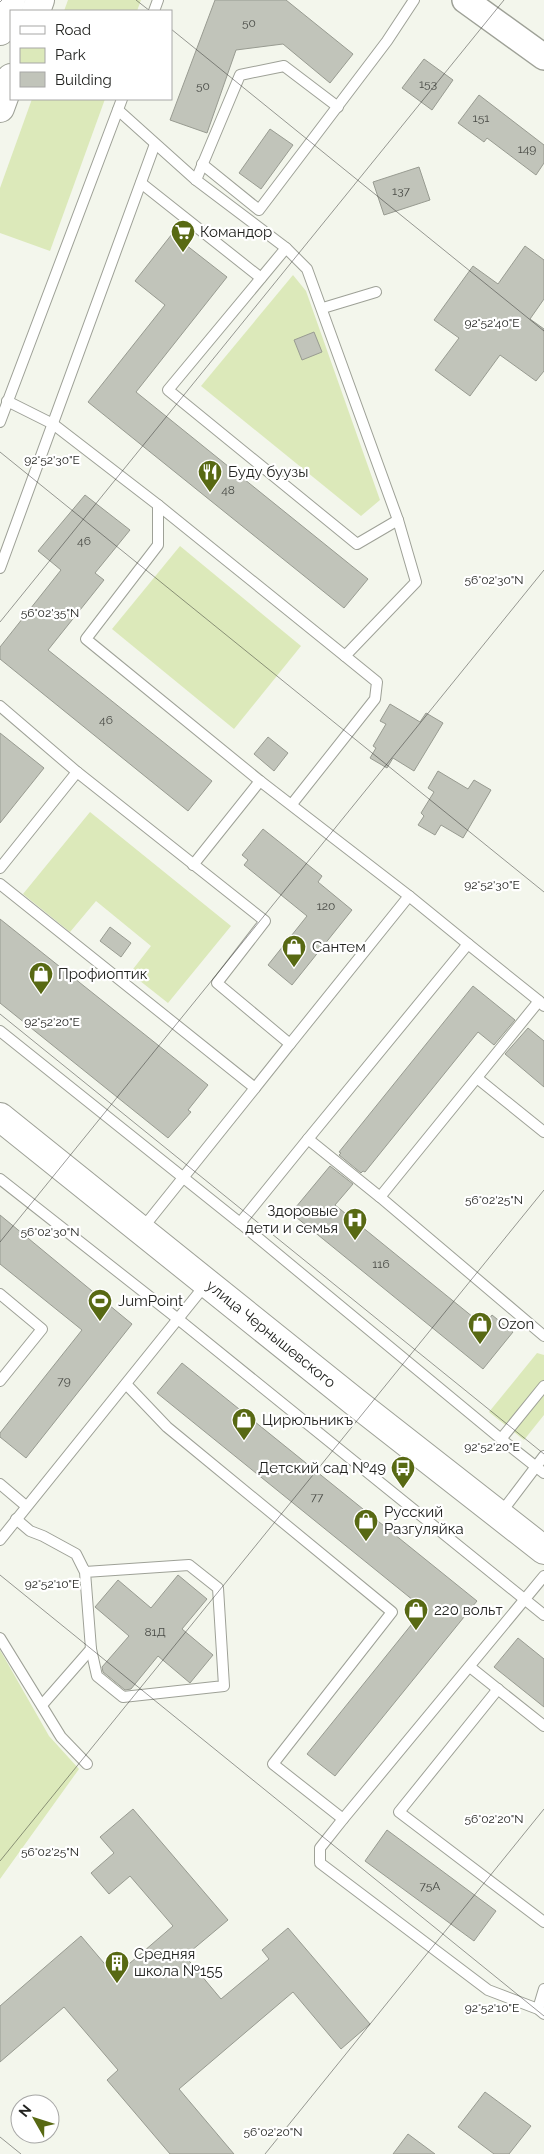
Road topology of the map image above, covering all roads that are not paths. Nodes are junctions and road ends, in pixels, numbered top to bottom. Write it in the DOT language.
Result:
graph roads {
  1 [pos="11,0"];
  2 [pos="414,0"];
  3 [pos="465,0"];
  4 [pos="0,31"];
  5 [pos="544,57"];
  6 [pos="10,81"];
  7 [pos="122,100"];
  8 [pos="338,107"];
  9 [pos="0,108"];
  10 [pos="118,110"];
  11 [pos="155,144"];
  12 [pos="202,164"];
  13 [pos="196,180"];
  14 [pos="141,183"];
  15 [pos="286,248"];
  16 [pos="261,278"];
  17 [pos="376,292"];
  18 [pos="323,308"];
  19 [pos="7,401"];
  20 [pos="0,422"];
  21 [pos="53,424"];
  22 [pos="158,505"];
  23 [pos="398,520"];
  24 [pos="0,568"];
  25 [pos="345,656"];
  26 [pos="0,706"];
  27 [pos="78,772"];
  28 [pos="260,781"];
  29 [pos="292,804"];
  30 [pos="193,864"];
  31 [pos="0,868"];
  32 [pos="0,884"];
  33 [pos="409,896"];
  34 [pos="468,944"];
  35 [pos="541,1003"];
  36 [pos="0,1031"];
  37 [pos="290,1044"];
  38 [pos="477,1078"];
  39 [pos="256,1088"];
  40 [pos="0,1117"];
  41 [pos="544,1132"];
  42 [pos="308,1139"];
  43 [pos="183,1176"];
  44 [pos="0,1179"];
  45 [pos="380,1197"];
  46 [pos="240,1223"];
  47 [pos="142,1229"];
  48 [pos="207,1282"];
  49 [pos="0,1294"];
  50 [pos="178,1319"];
  51 [pos="544,1336"];
  52 [pos="0,1381"];
  53 [pos="126,1384"];
  54 [pos="544,1386"];
  55 [pos="501,1439"];
  56 [pos="544,1456"];
  57 [pos="535,1466"];
  58 [pos="544,1473"];
  59 [pos="0,1484"];
  60 [pos="26,1506"];
  61 [pos="500,1514"];
  62 [pos="16,1519"];
  63 [pos="0,1540"];
  64 [pos="544,1550"];
  65 [pos="85,1572"];
  66 [pos="544,1576"];
  67 [pos="524,1599"];
  68 [pos="544,1615"];
  69 [pos="0,1638"];
  70 [pos="91,1649"];
  71 [pos="470,1667"];
  72 [pos="498,1689"];
  73 [pos="42,1705"];
  74 [pos="544,1726"];
  75 [pos="87,1764"];
  76 [pos="343,1819"];
  77 [pos="544,1922"];
  78 [pos="544,1989"];
  79 [pos="541,2012"];
  1 -- 4 [label="main road"];
  2 -- 8 [label="lane"];
  3 -- 5 [label="street"];
  6 -- 9 [label="main road"];
  7 -- 10 [label="lane"];
  8 -- 12 [label="lane"];
  8 -- 12 [label="lane"];
  10 -- 11 [label="lane"];
  10 -- 19 [label="lane"];
  11 -- 13 [label="lane"];
  11 -- 14 [label="lane"];
  12 -- 13 [label="lane"];
  13 -- 15 [label="lane"];
  14 -- 16 [label="lane"];
  14 -- 21 [label="lane"];
  15 -- 16 [label="lane"];
  15 -- 18 [label="lane"];
  16 -- 23 [label="lane"];
  17 -- 18 [label="lane"];
  18 -- 23 [label="lane"];
  19 -- 20 [label="lane"];
  19 -- 21 [label="lane"];
  21 -- 22 [label="lane"];
  21 -- 24 [label="lane"];
  22 -- 25 [label="lane"];
  22 -- 28 [label="lane"];
  23 -- 25 [label="lane"];
  25 -- 29 [label="lane"];
  26 -- 27 [label="lane"];
  27 -- 30 [label="lane"];
  27 -- 31 [label="lane"];
  28 -- 29 [label="lane"];
  28 -- 30 [label="lane"];
  29 -- 33 [label="lane"];
  30 -- 37 [label="lane"];
  32 -- 39 [label="lane"];
  33 -- 34 [label="lane"];
  33 -- 37 [label="lane"];
  34 -- 35 [label="lane"];
  34 -- 42 [label="lane"];
  35 -- 38 [label="lane"];
  36 -- 43 [label="lane"];
  37 -- 39 [label="lane"];
  38 -- 41 [label="lane"];
  38 -- 45 [label="lane"];
  39 -- 43 [label="lane"];
  40 -- 47 [label="main road, улица Чернышевского"];
  42 -- 45 [label="lane"];
  42 -- 46 [label="lane"];
  43 -- 46 [label="lane"];
  43 -- 47 [label="lane"];
  44 -- 50 [label="lane"];
  45 -- 51 [label="lane"];
  46 -- 55 [label="lane"];
  47 -- 48 [label="main road, улица Чернышевского"];
  48 -- 50 [label="lane"];
  48 -- 61 [label="main road, улица Чернышевского"];
  49 -- 52 [label="lane"];
  50 -- 53 [label="lane"];
  50 -- 67 [label="lane"];
  53 -- 60 [label="lane"];
  53 -- 76 [label="lane"];
  54 -- 55 [label="lane"];
  55 -- 57 [label="lane"];
  56 -- 57 [label="lane"];
  57 -- 58 [label="lane"];
  57 -- 61 [label="lane"];
  59 -- 60 [label="lane"];
  60 -- 62 [label="lane"];
  61 -- 64 [label="main road, улица Чернышевского"];
  62 -- 63 [label="lane"];
  62 -- 65 [label="lane"];
  65 -- 70 [label="lane"];
  65 -- 70 [label="lane"];
  66 -- 67 [label="lane"];
  67 -- 68 [label="lane"];
  67 -- 71 [label="lane"];
  69 -- 73 [label="lane"];
  70 -- 73 [label="lane"];
  71 -- 72 [label="lane"];
  71 -- 76 [label="lane"];
  72 -- 74 [label="lane"];
  72 -- 77 [label="lane"];
  73 -- 75 [label="lane"];
  76 -- 79 [label="lane"];
  78 -- 79 [label="lane"];
}
